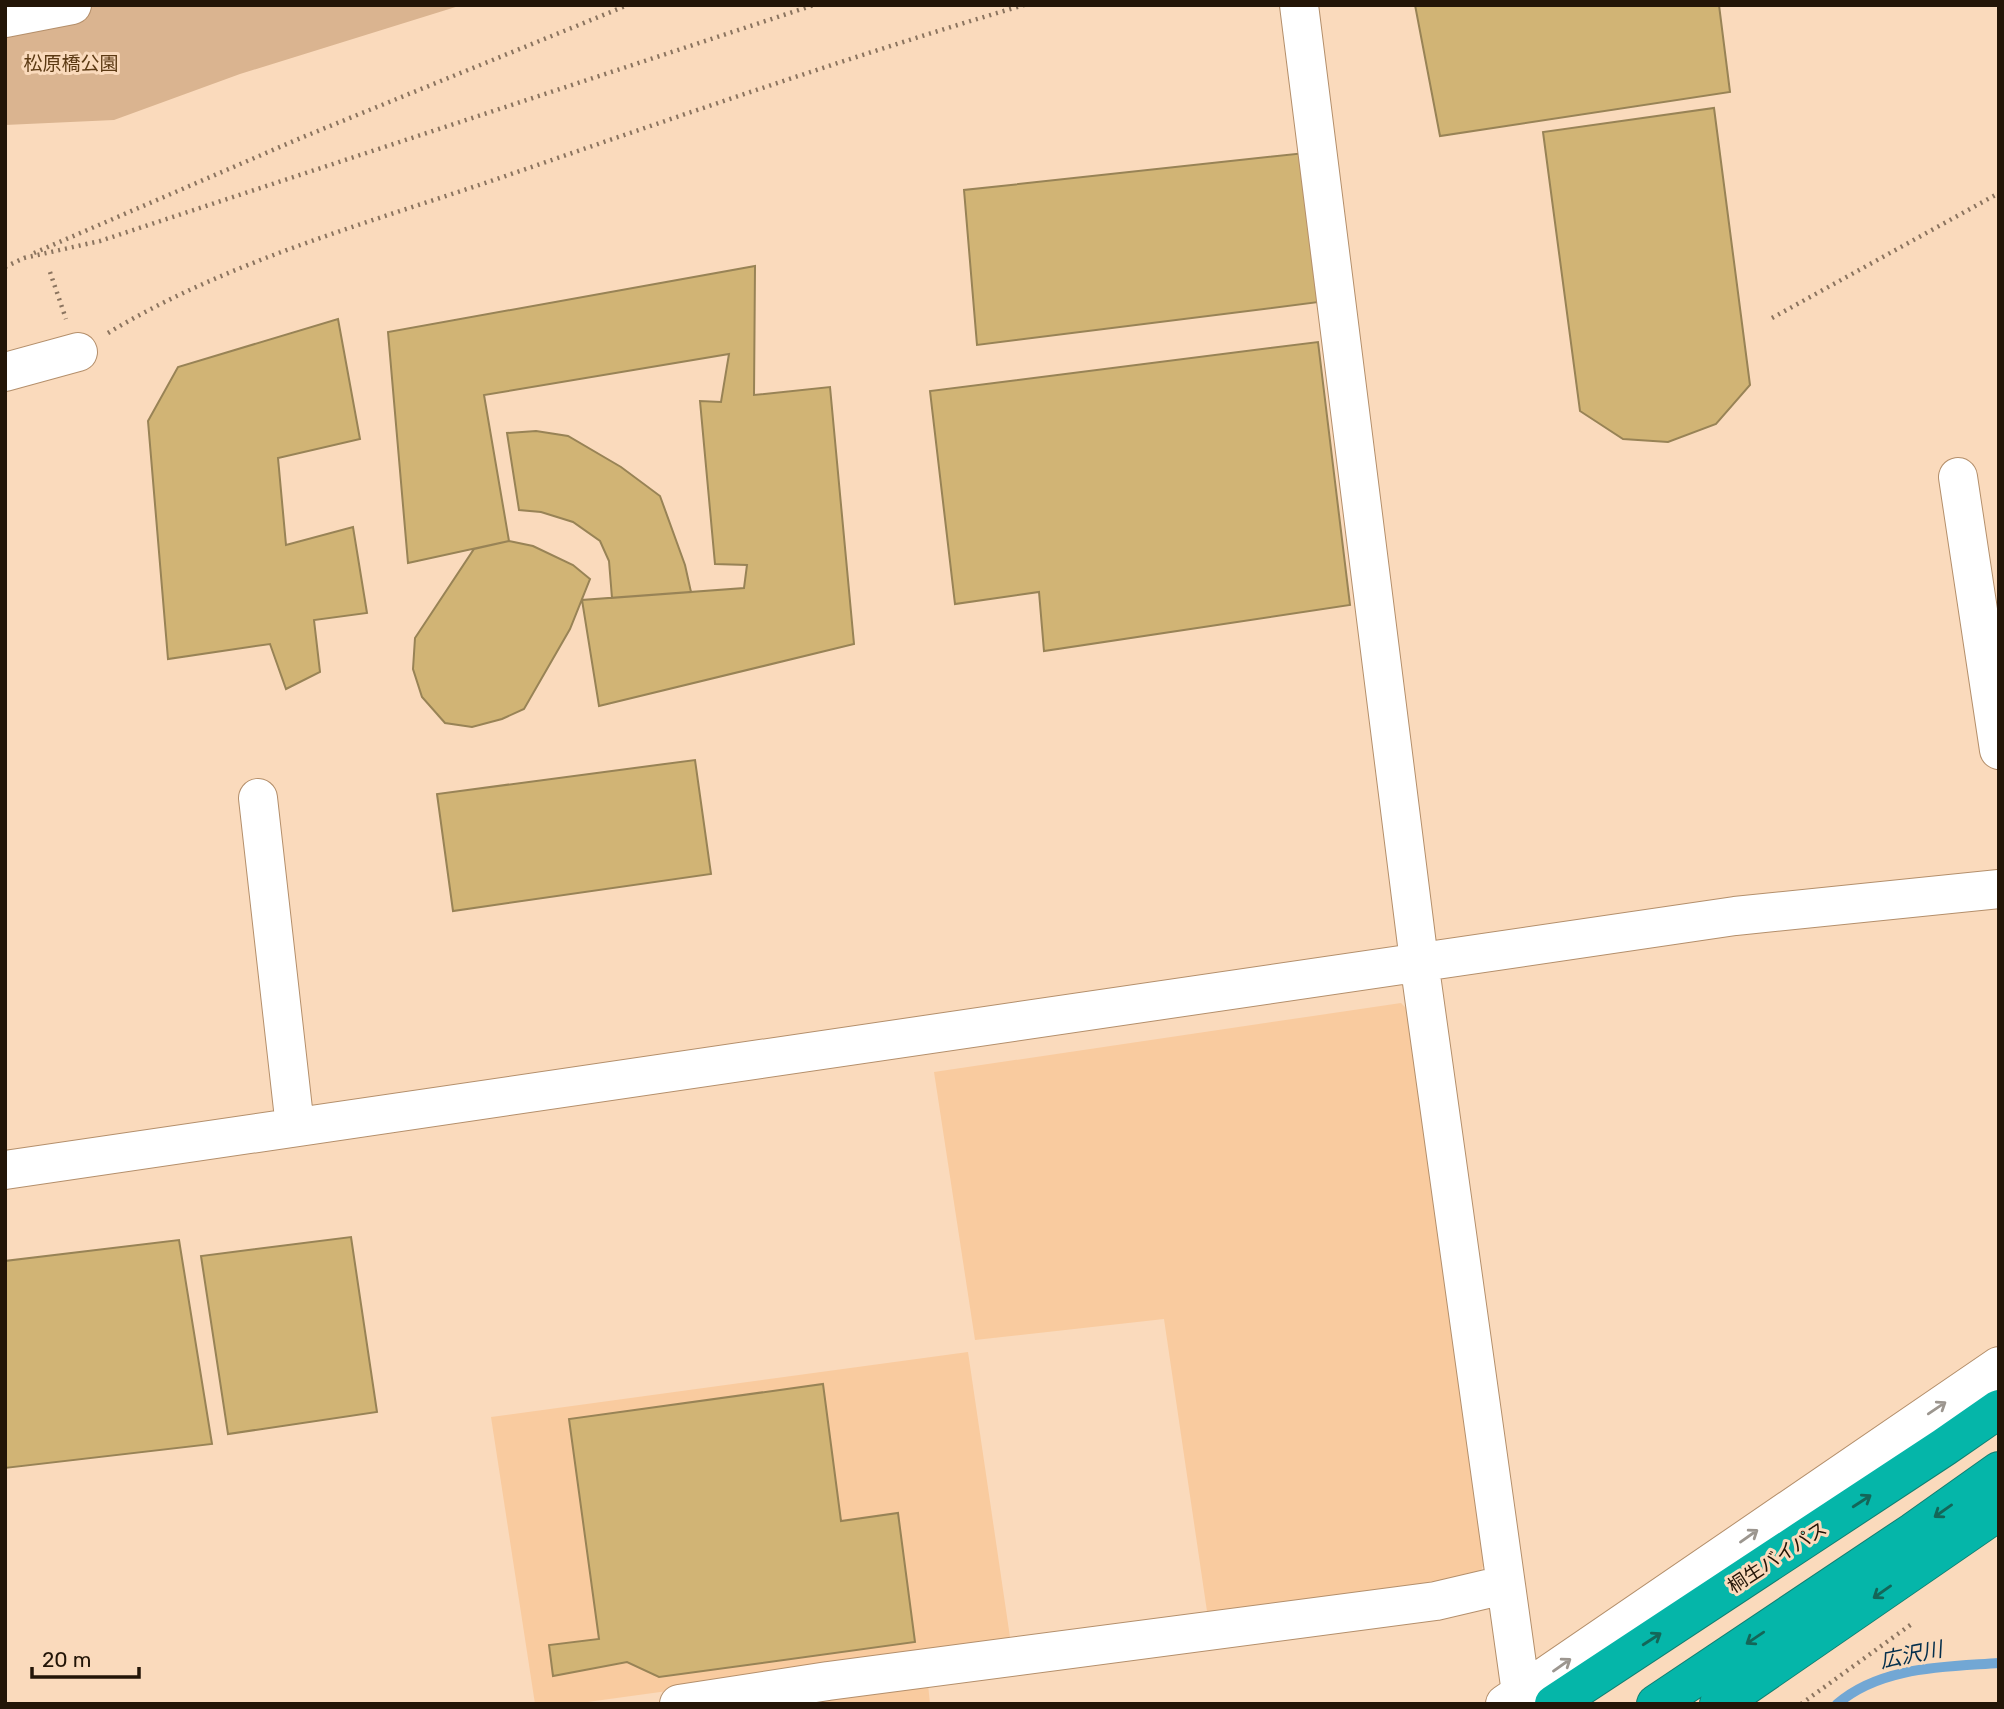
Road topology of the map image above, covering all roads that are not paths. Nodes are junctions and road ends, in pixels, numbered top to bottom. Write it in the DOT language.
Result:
graph roads {
  1 [pos="72,5"];
  2 [pos="1299,5"];
  3 [pos="5,18"];
  4 [pos="73,339"];
  5 [pos="5,372"];
  6 [pos="1958,477"];
  7 [pos="1999,750"];
  8 [pos="258,797"];
  9 [pos="1999,889"];
  10 [pos="1419,961"];
  11 [pos="295,1127"];
  12 [pos="5,1170"];
  13 [pos="1999,1366"];
  14 [pos="1999,1409"];
  15 [pos="1999,1471"];
  16 [pos="1999,1511"];
  17 [pos="1504,1585"];
  18 [pos="1527,1700"];
  19 [pos="678,1704"];
  20 [pos="1656,1704"];
  21 [pos="1719,1704"];
  1 -- 3 [label="street"];
  2 -- 10 [label="street"];
  4 -- 5 [label="street"];
  6 -- 7 [label="street"];
  8 -- 11 [label="street"];
  9 -- 10 [label="street"];
  10 -- 11 [label="street"];
  10 -- 17 [label="street"];
  11 -- 12 [label="street"];
  18 -- 13 [label="street, one-way"];
  18 -- 14 [label="highway, 桐生バイパス, one-way"];
  15 -- 20 [label="highway, one-way"];
  16 -- 21 [label="highway, one-way"];
  17 -- 18 [label="street"];
  17 -- 19 [label="street"];
}
